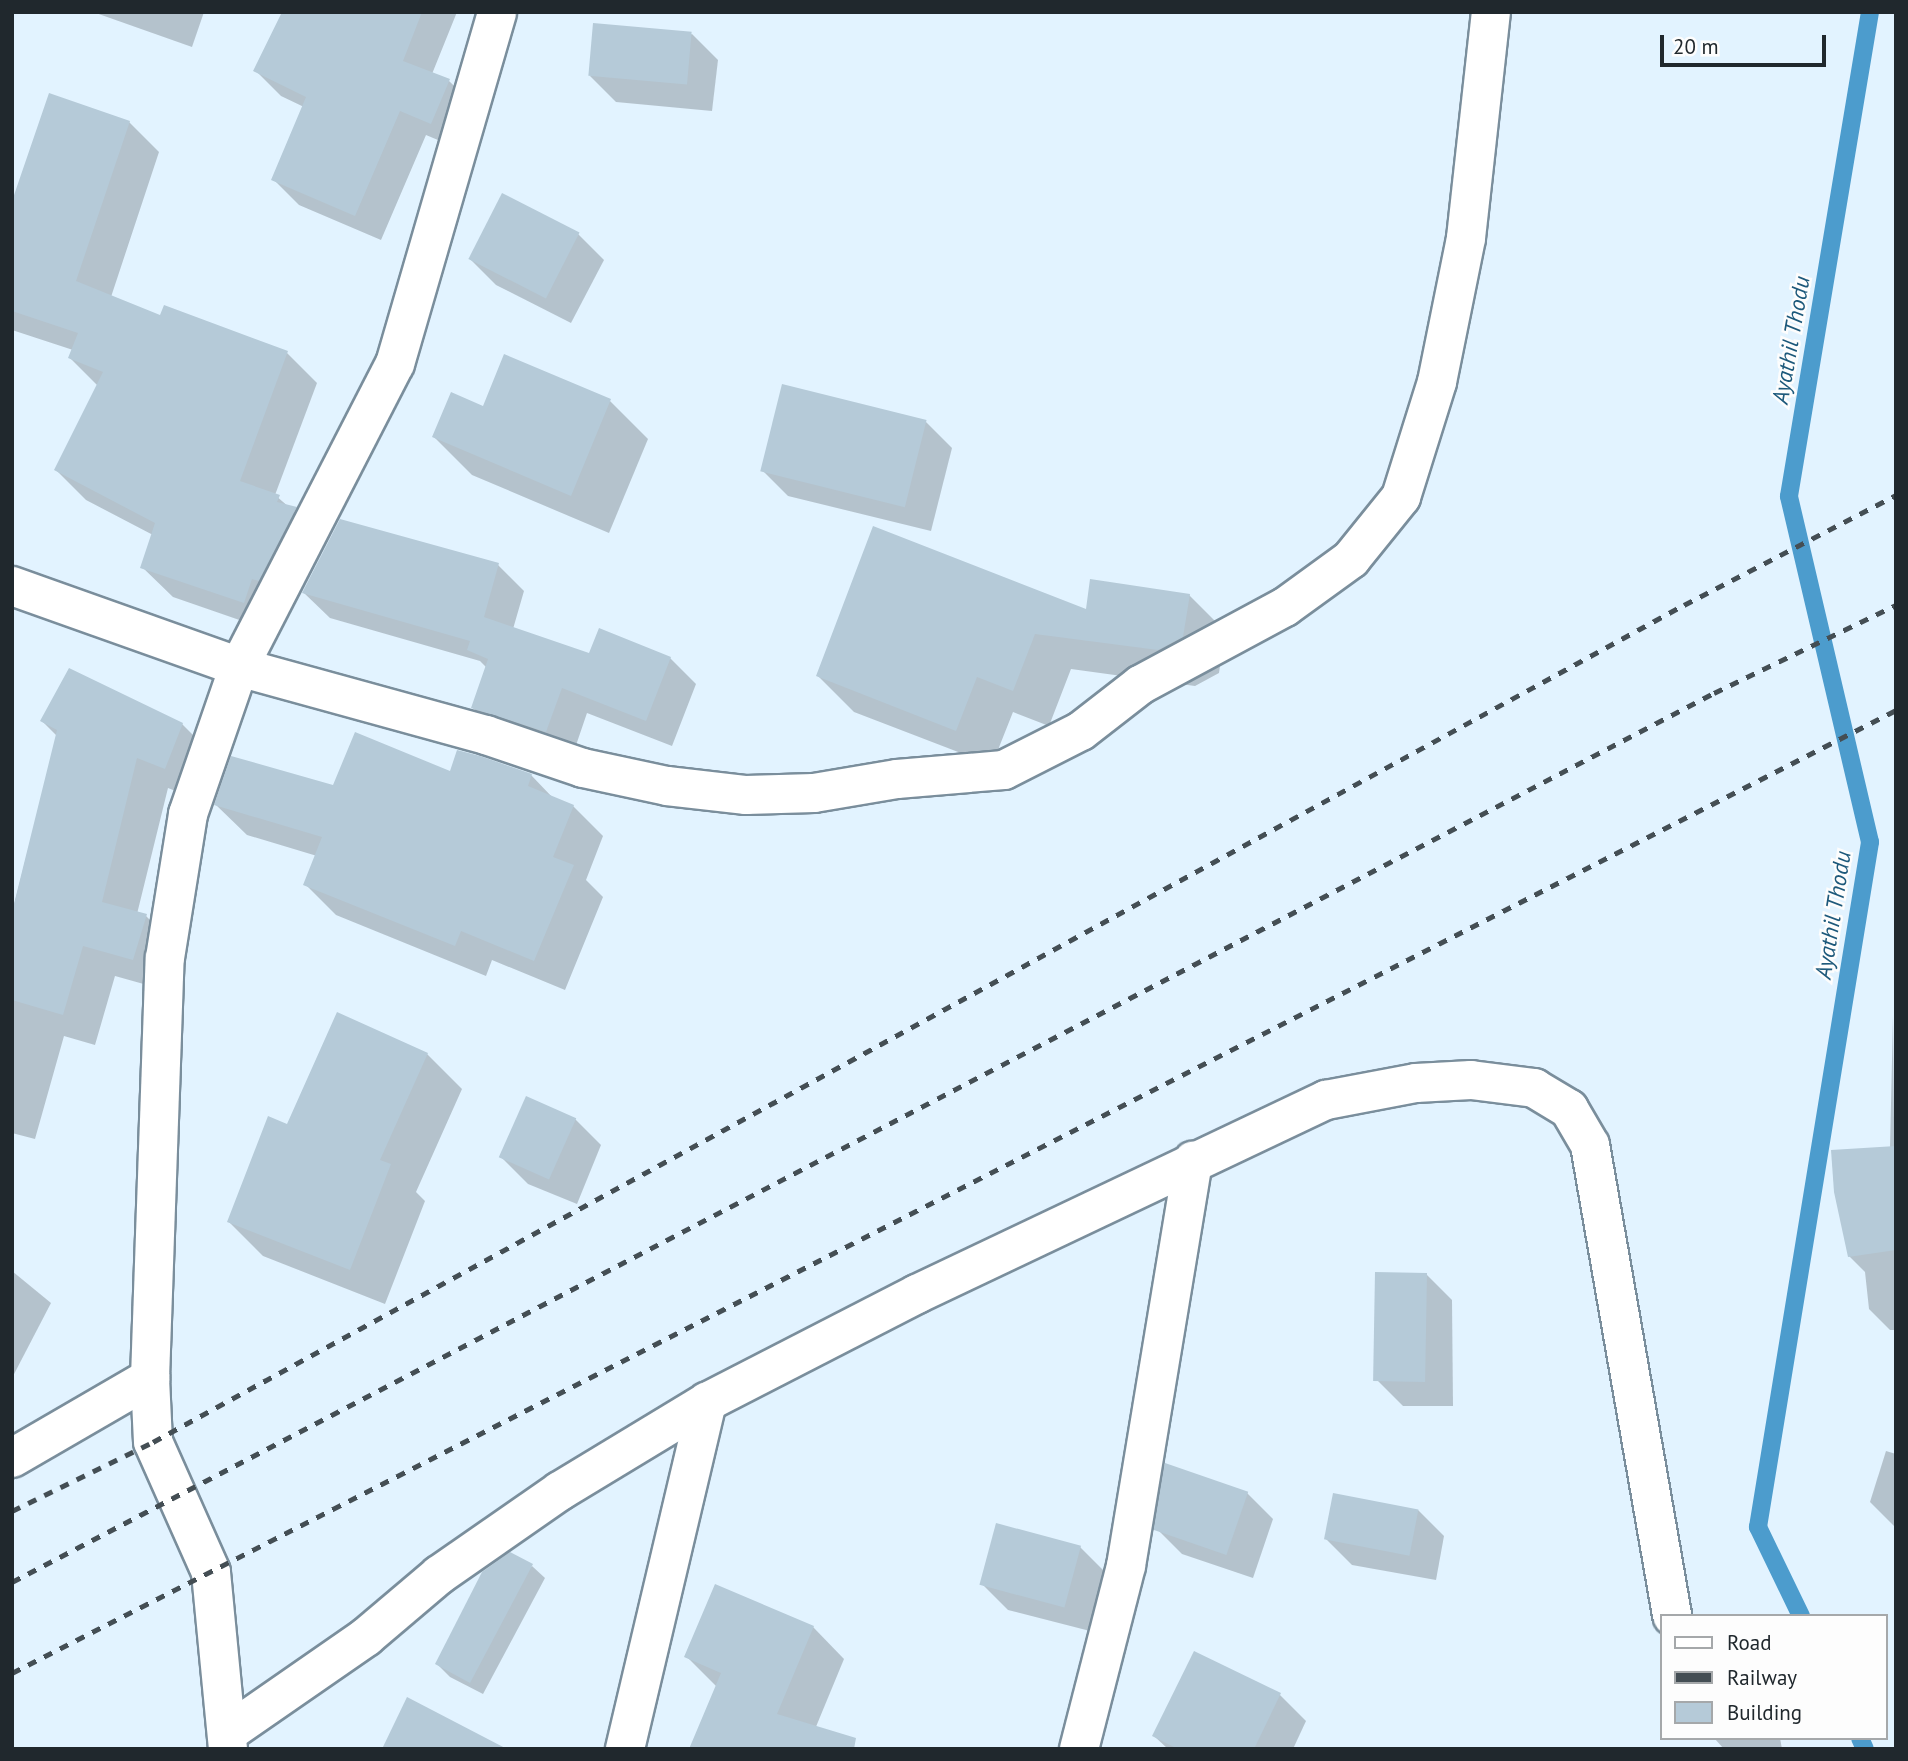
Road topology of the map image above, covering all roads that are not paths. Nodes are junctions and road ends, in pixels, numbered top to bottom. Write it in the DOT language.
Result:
graph roads {
  1 [pos="497,12"];
  2 [pos="1491,12"];
  3 [pos="12,586"];
  4 [pos="239,667"];
  5 [pos="1193,1160"];
  6 [pos="150,1378"];
  7 [pos="708,1402"];
  8 [pos="12,1458"];
  9 [pos="1672,1614"];
  10 [pos="229,1741"];
  11 [pos="625,1749"];
  12 [pos="1079,1749"];
  1 -- 4 [label="street"];
  2 -- 4 [label="street"];
  3 -- 4 [label="street"];
  4 -- 6 [label="street"];
  5 -- 7 [label="street"];
  5 -- 9 [label="street"];
  5 -- 12 [label="street"];
  6 -- 8 [label="street"];
  6 -- 10 [label="street"];
  7 -- 10 [label="street"];
  7 -- 11 [label="street"];
}
